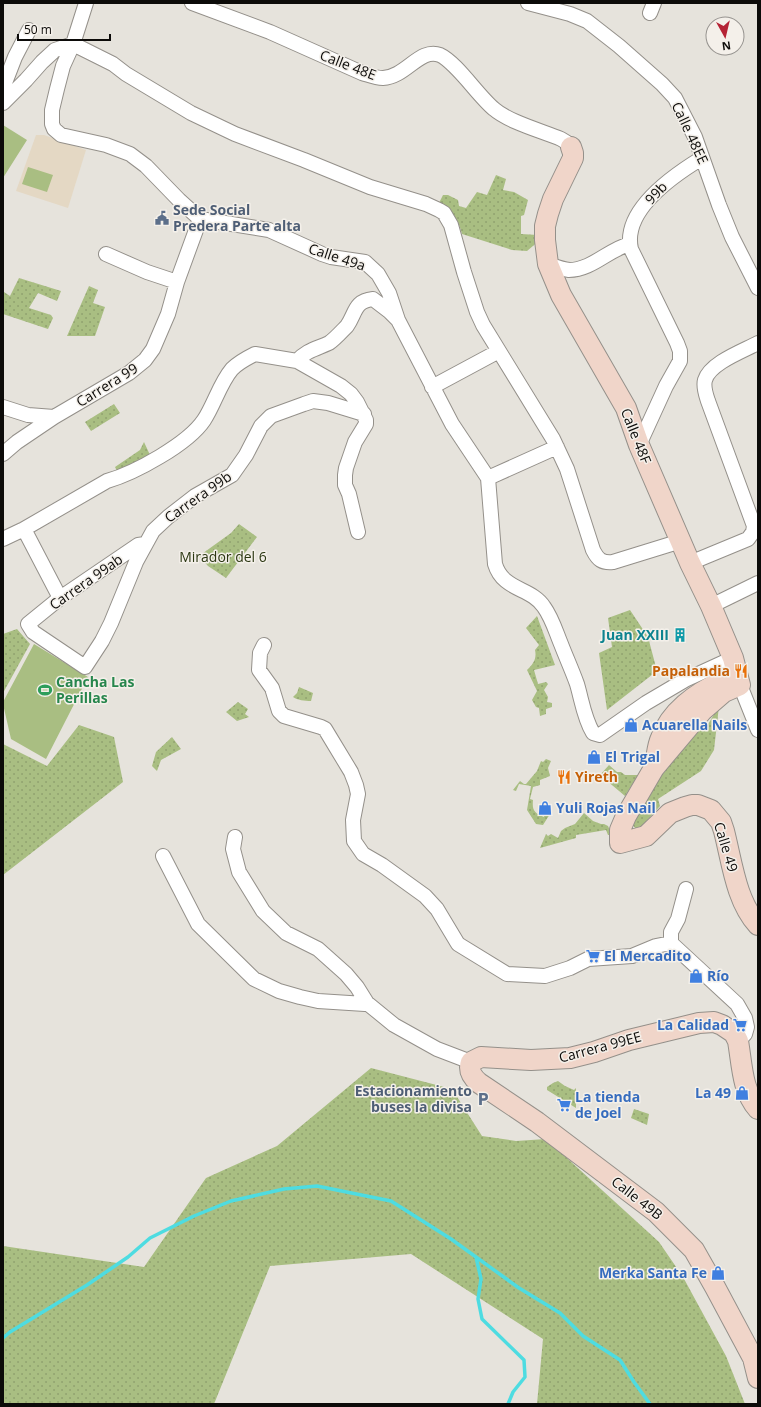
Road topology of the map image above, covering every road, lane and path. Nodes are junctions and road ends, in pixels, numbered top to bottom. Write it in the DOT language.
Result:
graph roads {
  1 [pos="86,3"];
  2 [pos="192,3"];
  3 [pos="528,3"];
  4 [pos="29,30"];
  5 [pos="74,44"];
  6 [pos="3,88"];
  7 [pos="3,103"];
  8 [pos="571,146"];
  9 [pos="702,158"];
  10 [pos="200,219"];
  11 [pos="630,244"];
  12 [pos="106,254"];
  13 [pos="548,264"];
  14 [pos="177,282"];
  15 [pos="758,288"];
  16 [pos="398,320"];
  17 [pos="758,343"];
  18 [pos="499,351"];
  19 [pos="297,361"];
  20 [pos="432,387"];
  21 [pos="3,407"];
  22 [pos="364,414"];
  23 [pos="54,417"];
  24 [pos="639,445"];
  25 [pos="557,447"];
  26 [pos="3,454"];
  27 [pos="488,478"];
  28 [pos="24,529"];
  29 [pos="358,532"];
  30 [pos="3,539"];
  31 [pos="681,541"];
  32 [pos="145,544"];
  33 [pos="690,563"];
  34 [pos="758,583"];
  35 [pos="60,598"];
  36 [pos="711,606"];
  37 [pos="28,624"];
  38 [pos="264,645"];
  39 [pos="737,672"];
  40 [pos="758,730"];
  41 [pos="235,837"];
  42 [pos="163,856"];
  43 [pos="686,889"];
  44 [pos="758,925"];
  45 [pos="671,943"];
  46 [pos="367,1003"];
  47 [pos="734,1035"];
  48 [pos="471,1062"];
  49 [pos="758,1109"];
  50 [pos="755,1358"];
  51 [pos="758,1378"];
  1 -- 5 [label="street"];
  2 -- 8 [label="street, Calle 48E"];
  3 -- 9 [label="street, Calle 48EE"];
  4 -- 6 [label="street"];
  5 -- 7 [label="street"];
  5 -- 10 [label="street"];
  5 -- 18 [label="street"];
  8 -- 13 [label="street, Calle 48F"];
  9 -- 11 [label="street, 99b"];
  9 -- 15 [label="street, Calle 48EE"];
  10 -- 14 [label="street, Carrera 99"];
  10 -- 16 [label="street, Calle 49a"];
  11 -- 13 [label="street"];
  11 -- 24 [label="street"];
  12 -- 14 [label="street"];
  13 -- 24 [label="street, Calle 48F"];
  14 -- 23 [label="street, Carrera 99"];
  16 -- 19 [label="street"];
  16 -- 20 [label="street, Calle 49a"];
  17 -- 33 [label="street"];
  18 -- 20 [label="street"];
  18 -- 25 [label="street"];
  19 -- 22 [label="street"];
  19 -- 28 [label="street"];
  20 -- 27 [label="street, Calle 49a"];
  21 -- 23 [label="street"];
  22 -- 29 [label="street"];
  22 -- 32 [label="street, Carrera 99b"];
  23 -- 26 [label="street, Carrera 99"];
  24 -- 31 [label="street, Calle 48F"];
  25 -- 27 [label="street"];
  25 -- 31 [label="street"];
  27 -- 39 [label="street"];
  28 -- 30 [label="street"];
  28 -- 35 [label="street"];
  31 -- 33 [label="street, Calle 48F"];
  32 -- 35 [label="street, Carrera 99ab"];
  32 -- 37 [label="street, Carrera 99b"];
  33 -- 36 [label="street, Calle 48F"];
  34 -- 36 [label="street"];
  35 -- 37 [label="street, Carrera 99ab"];
  36 -- 39 [label="street, Calle 48F"];
  38 -- 45 [label="street"];
  39 -- 40 [label="street, Calle 48F"];
  39 -- 44 [label="street, Calle 49"];
  41 -- 46 [label="street"];
  42 -- 46 [label="street"];
  43 -- 45 [label="street"];
  45 -- 47 [label="street"];
  46 -- 48 [label="street"];
  47 -- 48 [label="street, Carrera 99EE"];
  47 -- 49 [label="street"];
  48 -- 50 [label="street, Calle 49B"];
  50 -- 51 [label="street, Calle 49B"];
}
